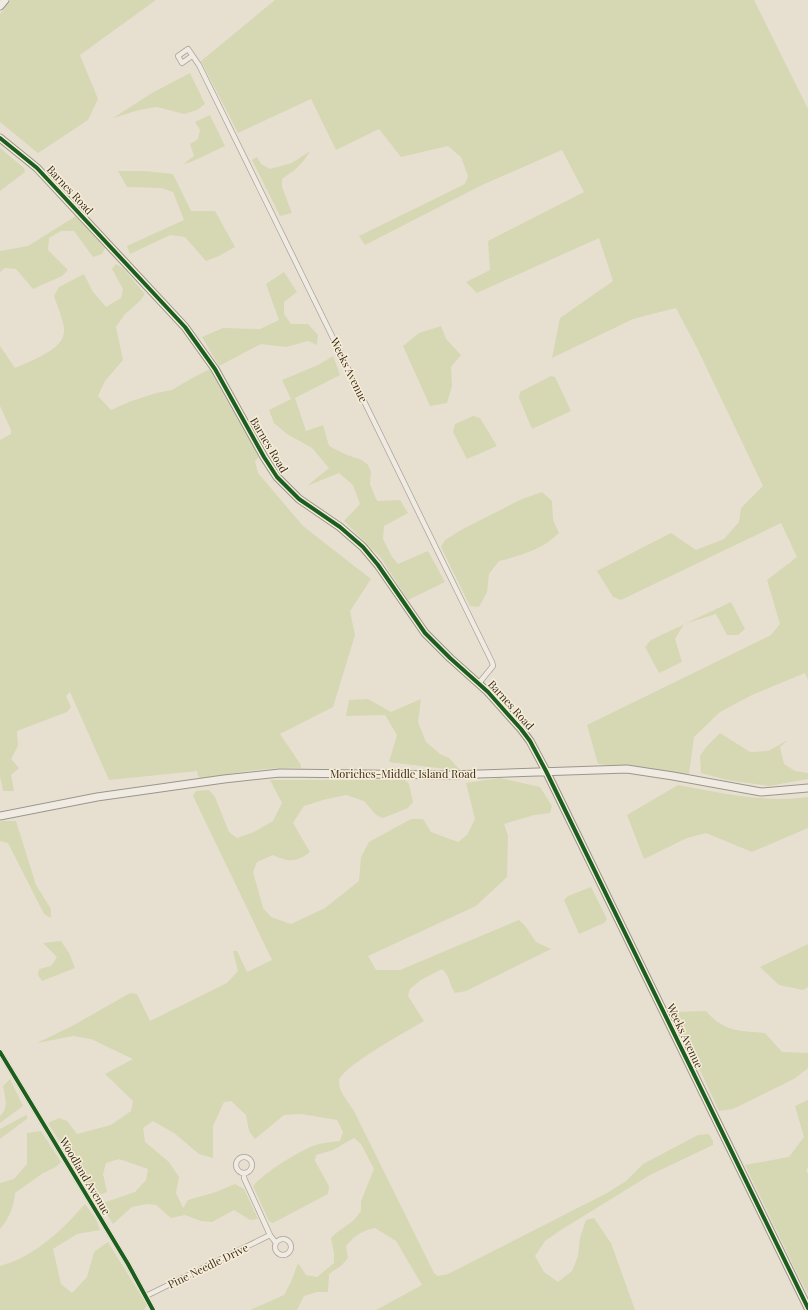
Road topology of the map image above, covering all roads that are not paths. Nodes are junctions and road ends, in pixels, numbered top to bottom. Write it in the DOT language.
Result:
graph roads {
  1 [pos="5,0"];
  2 [pos="0,6"];
  3 [pos="192,56"];
  4 [pos="0,138"];
  5 [pos="479,683"];
  6 [pos="546,771"];
  7 [pos="808,788"];
  8 [pos="0,816"];
  9 [pos="0,1052"];
  10 [pos="244,1173"];
  11 [pos="270,1235"];
  12 [pos="276,1243"];
  13 [pos="146,1296"];
  14 [pos="808,1308"];
  15 [pos="153,1310"];
  1 -- 2 [label="street"];
  3 -- 5 [label="street, Weeks Avenue"];
  4 -- 5 [label="street, Barnes Road"];
  5 -- 6 [label="street, Barnes Road"];
  6 -- 7 [label="street, Moriches-Middle Island Road"];
  6 -- 8 [label="street, Moriches-Middle Island Road"];
  6 -- 14 [label="street, Weeks Avenue"];
  9 -- 13 [label="street, Woodland Avenue"];
  10 -- 11 [label="street"];
  11 -- 12 [label="street"];
  11 -- 13 [label="street, Pine Needle Drive"];
  13 -- 15 [label="street, Woodland Avenue"];
}
